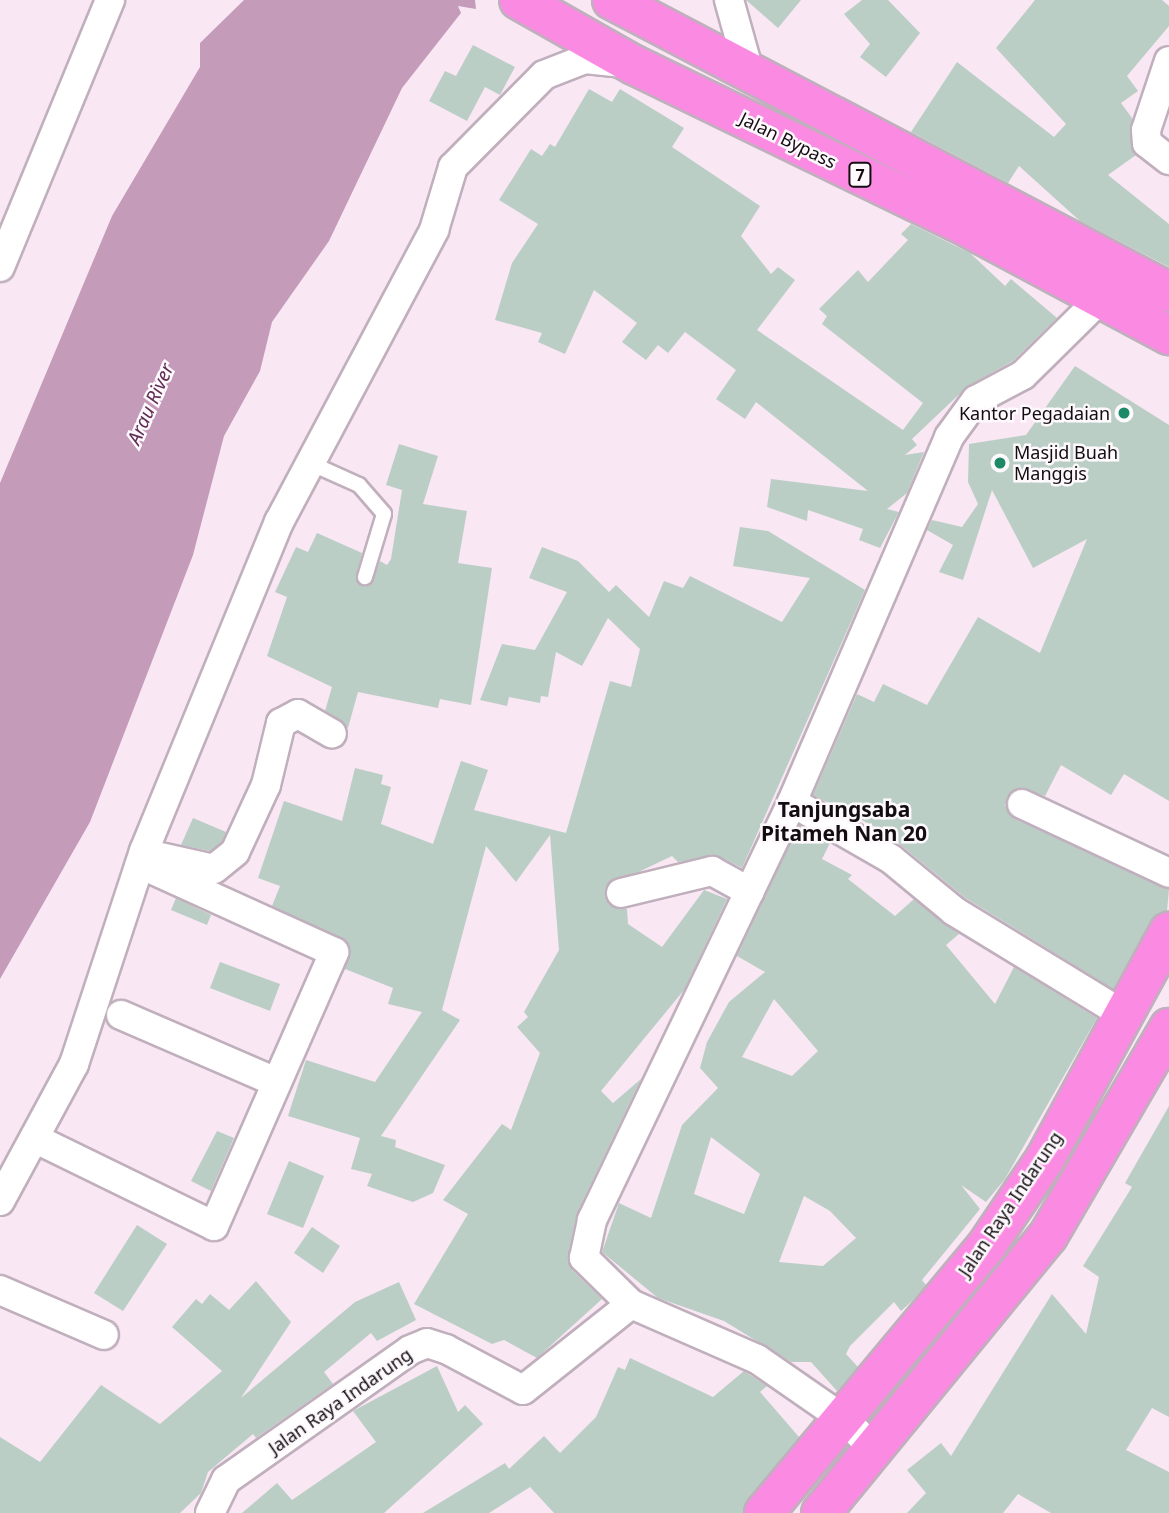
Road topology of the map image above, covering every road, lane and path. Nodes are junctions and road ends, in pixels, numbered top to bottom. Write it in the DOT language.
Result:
graph roads {
  1 [pos="110,0"];
  2 [pos="612,0"];
  3 [pos="729,0"];
  4 [pos="534,9"];
  5 [pos="1169,61"];
  6 [pos="634,65"];
  7 [pos="748,68"];
  8 [pos="1169,160"];
  9 [pos="0,267"];
  10 [pos="1169,292"];
  11 [pos="1101,298"];
  12 [pos="1169,335"];
  13 [pos="310,463"];
  14 [pos="365,577"];
  15 [pos="332,734"];
  16 [pos="792,802"];
  17 [pos="1022,804"];
  18 [pos="142,858"];
  19 [pos="1169,873"];
  20 [pos="750,892"];
  21 [pos="621,893"];
  22 [pos="1169,932"];
  23 [pos="1123,1014"];
  24 [pos="121,1015"];
  25 [pos="1169,1028"];
  26 [pos="276,1082"];
  27 [pos="36,1139"];
  28 [pos="0,1201"];
  29 [pos="0,1290"];
  30 [pos="631,1304"];
  31 [pos="104,1335"];
  32 [pos="845,1420"];
  33 [pos="875,1450"];
  34 [pos="210,1513"];
  35 [pos="764,1513"];
  36 [pos="821,1513"];
  1 -- 9 [label="street"];
  2 -- 7 [label="highway"];
  3 -- 7 [label="street"];
  4 -- 6 [label="highway, Jalan Bypass / 7"];
  5 -- 8 [label="street"];
  6 -- 11 [label="highway, Jalan Bypass / 7"];
  6 -- 13 [label="street"];
  7 -- 10 [label="highway"];
  11 -- 12 [label="highway, Jalan Bypass / 7"];
  11 -- 16 [label="street"];
  13 -- 14 [label="lane"];
  13 -- 18 [label="street"];
  15 -- 18 [label="street"];
  16 -- 20 [label="street"];
  16 -- 23 [label="street"];
  17 -- 19 [label="street"];
  18 -- 26 [label="street"];
  18 -- 27 [label="street"];
  20 -- 21 [label="street"];
  20 -- 30 [label="street"];
  22 -- 23 [label="highway, Jalan Raya Indarung"];
  23 -- 32 [label="highway, Jalan Raya Indarung"];
  24 -- 26 [label="street"];
  25 -- 33 [label="highway"];
  26 -- 27 [label="street"];
  27 -- 28 [label="street"];
  29 -- 31 [label="street"];
  30 -- 32 [label="street"];
  30 -- 34 [label="street, Jalan Raya Indarung"];
  32 -- 33 [label="street"];
  32 -- 35 [label="highway, Jalan Raya Indarung"];
  33 -- 36 [label="highway"];
}
